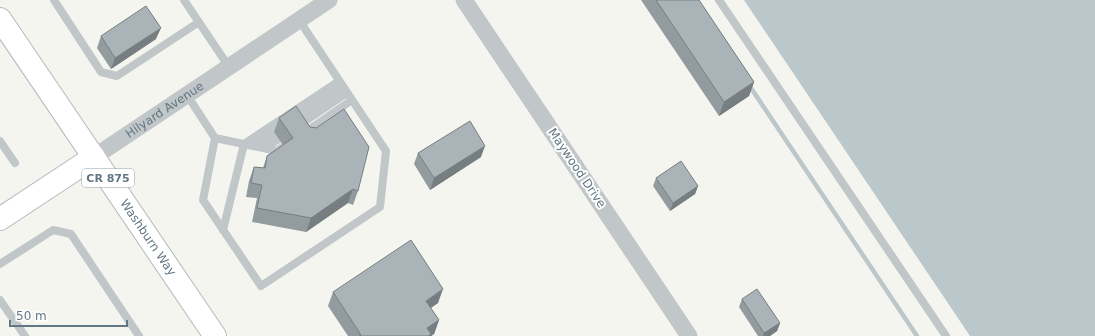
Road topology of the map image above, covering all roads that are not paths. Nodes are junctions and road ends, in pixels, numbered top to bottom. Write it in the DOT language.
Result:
graph roads {
  1 [pos="54,0"];
  2 [pos="184,0"];
  3 [pos="329,0"];
  4 [pos="464,0"];
  5 [pos="719,0"];
  6 [pos="299,20"];
  7 [pos="199,22"];
  8 [pos="4,30"];
  9 [pos="229,67"];
  10 [pos="343,87"];
  11 [pos="186,95"];
  12 [pos="352,100"];
  13 [pos="215,138"];
  14 [pos="0,141"];
  15 [pos="244,144"];
  16 [pos="255,146"];
  17 [pos="265,148"];
  18 [pos="94,157"];
  19 [pos="15,163"];
  20 [pos="0,219"];
  21 [pos="223,230"];
  22 [pos="0,264"];
  23 [pos="0,300"];
  24 [pos="24,336"];
  25 [pos="139,336"];
  26 [pos="215,336"];
  27 [pos="690,336"];
  28 [pos="946,336"];
  1 -- 7 [label="lane"];
  2 -- 7 [label="lane"];
  3 -- 6 [label="street, Hilyard Avenue"];
  4 -- 27 [label="street, Maywood Drive"];
  5 -- 28 [label="lane"];
  6 -- 9 [label="street, Hilyard Avenue"];
  6 -- 10 [label="lane"];
  7 -- 9 [label="lane"];
  8 -- 18 [label="main road, Washburn Way / CR 875"];
  9 -- 11 [label="street, Hilyard Avenue"];
  10 -- 12 [label="lane"];
  10 -- 15 [label="lane"];
  10 -- 16 [label="lane"];
  10 -- 17 [label="lane"];
  11 -- 13 [label="lane"];
  11 -- 18 [label="street, Hilyard Avenue"];
  12 -- 17 [label="lane"];
  12 -- 21 [label="lane"];
  13 -- 15 [label="lane"];
  13 -- 21 [label="lane"];
  14 -- 19 [label="lane"];
  15 -- 16 [label="lane"];
  15 -- 21 [label="lane"];
  16 -- 17 [label="lane"];
  18 -- 20 [label="main road, Hilyard Avenue"];
  18 -- 26 [label="main road, Washburn Way / CR 875"];
  22 -- 25 [label="lane"];
  23 -- 24 [label="lane"];
}
